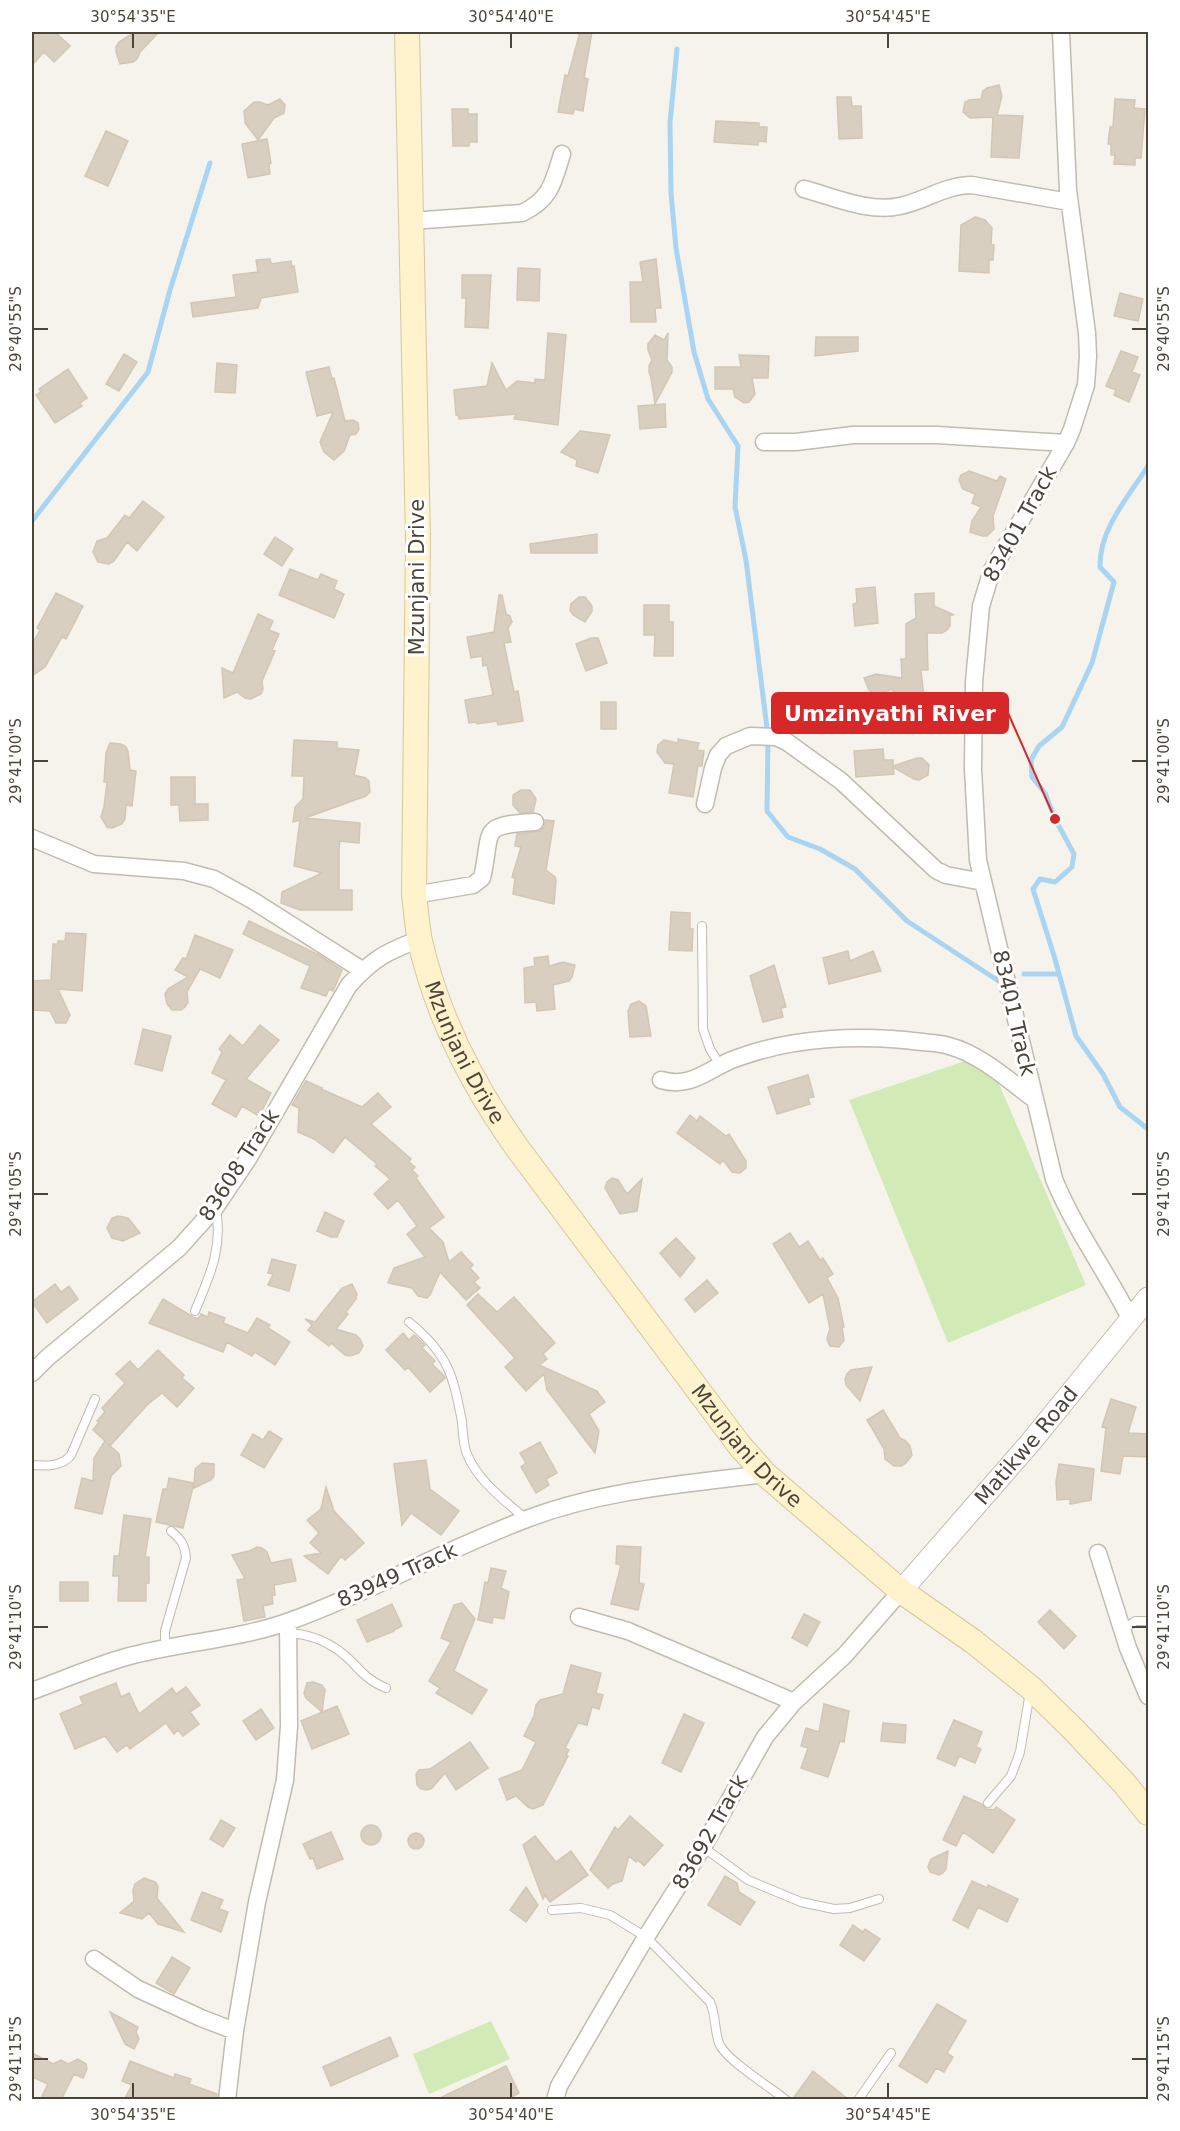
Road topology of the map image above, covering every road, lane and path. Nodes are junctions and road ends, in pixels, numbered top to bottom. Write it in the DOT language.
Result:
graph roads {
  1 [pos="1061,32"];
  2 [pos="401,33"];
  3 [pos="562,154"];
  4 [pos="804,189"];
  5 [pos="1069,202"];
  6 [pos="411,221"];
  7 [pos="764,442"];
  8 [pos="1066,443"];
  9 [pos="705,804"];
  10 [pos="535,822"];
  11 [pos="32,838"];
  12 [pos="983,882"];
  13 [pos="414,895"];
  14 [pos="702,926"];
  15 [pos="420,939"];
  16 [pos="362,970"];
  17 [pos="720,1065"];
  18 [pos="661,1080"];
  19 [pos="1034,1099"];
  20 [pos="215,1208"];
  21 [pos="1149,1298"];
  22 [pos="195,1311"];
  23 [pos="1130,1318"];
  24 [pos="409,1322"];
  25 [pos="39,1358"];
  26 [pos="32,1373"];
  27 [pos="95,1399"];
  28 [pos="32,1465"];
  29 [pos="765,1474"];
  30 [pos="526,1519"];
  31 [pos="171,1531"];
  32 [pos="1098,1553"];
  33 [pos="901,1591"];
  34 [pos="579,1617"];
  35 [pos="1149,1621"];
  36 [pos="288,1627"];
  37 [pos="1123,1630"];
  38 [pos="165,1650"];
  39 [pos="386,1688"];
  40 [pos="1031,1689"];
  41 [pos="32,1691"];
  42 [pos="1149,1696"];
  43 [pos="794,1702"];
  44 [pos="988,1803"];
  45 [pos="1148,1809"];
  46 [pos="704,1847"];
  47 [pos="879,1899"];
  48 [pos="552,1910"];
  49 [pos="646,1937"];
  50 [pos="94,1959"];
  51 [pos="235,2031"];
  52 [pos="891,2053"];
  53 [pos="227,2100"];
  54 [pos="555,2100"];
  55 [pos="786,2100"];
  56 [pos="858,2100"];
  1 -- 5 [label="street, 83401 Track"];
  2 -- 6 [label="main road, Mzunjani Drive"];
  3 -- 6 [label="street"];
  4 -- 5 [label="street"];
  5 -- 8 [label="street, 83401 Track"];
  6 -- 13 [label="main road, Mzunjani Drive"];
  7 -- 8 [label="street"];
  8 -- 12 [label="street, 83401 Track"];
  9 -- 12 [label="street"];
  10 -- 13 [label="street"];
  11 -- 16 [label="street"];
  12 -- 19 [label="street, 83401 Track"];
  13 -- 15 [label="main road, Mzunjani Drive"];
  14 -- 17 [label="lane"];
  15 -- 16 [label="street, 83608 Track"];
  15 -- 29 [label="main road, Mzunjani Drive"];
  16 -- 20 [label="street, 83608 Track"];
  17 -- 18 [label="street"];
  17 -- 19 [label="street"];
  19 -- 23 [label="street, 83401 Track"];
  20 -- 22 [label="lane"];
  20 -- 25 [label="street, 83608 Track"];
  21 -- 23 [label="street, Matikwe Road"];
  23 -- 33 [label="street, Matikwe Road"];
  24 -- 30 [label="lane"];
  25 -- 26 [label="street, 83608 Track"];
  27 -- 28 [label="lane"];
  29 -- 30 [label="street, 83949 Track"];
  29 -- 33 [label="main road, Mzunjani Drive"];
  30 -- 36 [label="street, 83949 Track"];
  31 -- 38 [label="lane"];
  32 -- 37 [label="street"];
  33 -- 40 [label="main road, Mzunjani Drive"];
  33 -- 43 [label="street, 83692 Track"];
  34 -- 43 [label="street"];
  35 -- 37 [label="lane"];
  36 -- 38 [label="street, 83949 Track"];
  36 -- 39 [label="lane"];
  36 -- 51 [label="street"];
  37 -- 42 [label="street"];
  38 -- 41 [label="street, 83949 Track"];
  40 -- 44 [label="lane"];
  40 -- 45 [label="main road, Mzunjani Drive"];
  43 -- 46 [label="street, 83692 Track"];
  46 -- 47 [label="lane"];
  46 -- 49 [label="street, 83692 Track"];
  48 -- 49 [label="lane"];
  49 -- 54 [label="street, 83692 Track"];
  49 -- 55 [label="lane"];
  50 -- 51 [label="street"];
  51 -- 53 [label="street"];
  52 -- 56 [label="lane"];
}
